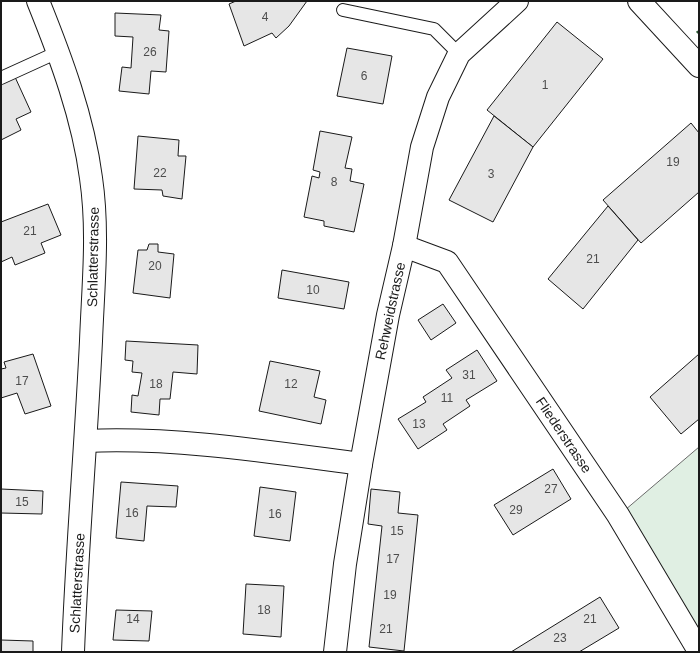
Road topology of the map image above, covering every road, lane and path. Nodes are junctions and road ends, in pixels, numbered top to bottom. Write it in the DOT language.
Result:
graph roads {
  1 [pos="38,1"];
  2 [pos="517,1"];
  3 [pos="639,1"];
  4 [pos="343,10"];
  5 [pos="58,52"];
  6 [pos="459,54"];
  7 [pos="699,66"];
  8 [pos="1,78"];
  9 [pos="404,246"];
  10 [pos="86,442"];
  11 [pos="361,464"];
  12 [pos="695,649"];
  13 [pos="73,652"];
  14 [pos="336,652"];
  1 -- 5 [label="street, Schlatterstrasse"];
  2 -- 6 [label="street, Rehweidstrasse"];
  3 -- 7 [label="street"];
  4 -- 6 [label="lane"];
  5 -- 8 [label="lane"];
  5 -- 10 [label="street, Schlatterstrasse"];
  6 -- 9 [label="street, Rehweidstrasse"];
  9 -- 11 [label="street, Rehweidstrasse"];
  9 -- 12 [label="street, Fliederstrasse"];
  10 -- 11 [label="street"];
  10 -- 13 [label="street, Schlatterstrasse"];
  11 -- 14 [label="street, Rehweidstrasse"];
}
